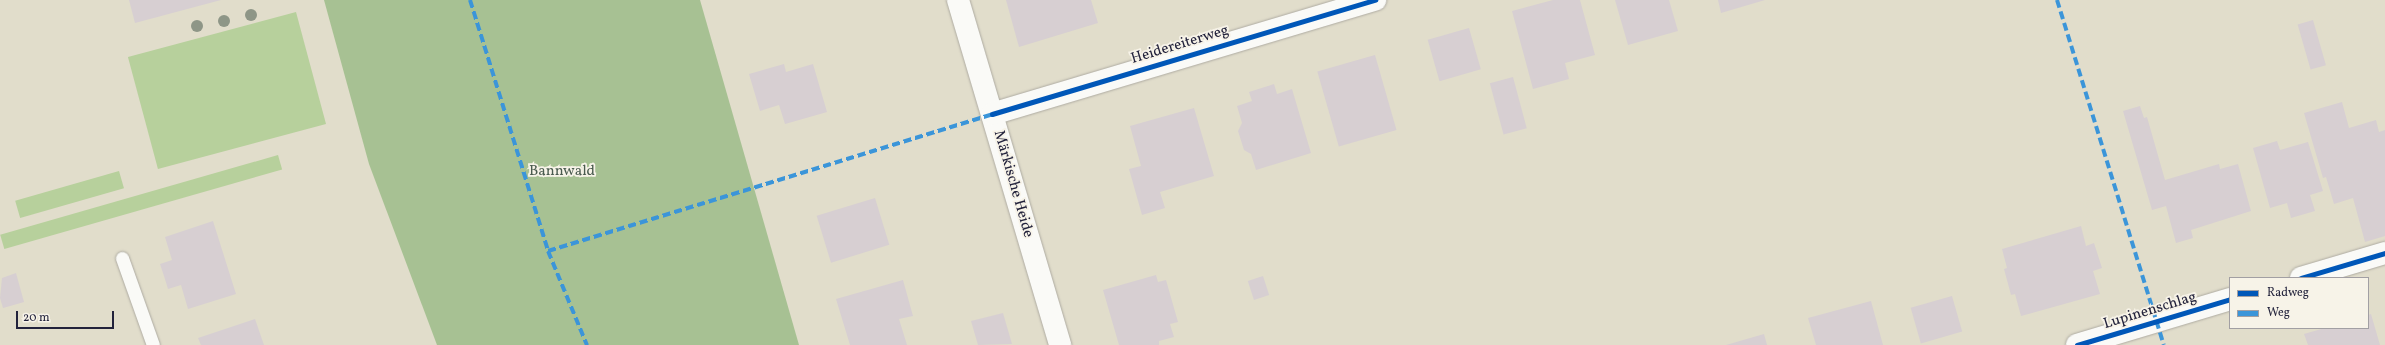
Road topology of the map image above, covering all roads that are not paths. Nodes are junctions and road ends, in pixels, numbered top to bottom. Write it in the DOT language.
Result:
graph roads {
  1 [pos="958,0"];
  2 [pos="1375,0"];
  3 [pos="992,114"];
  4 [pos="2385,253"];
  5 [pos="122,258"];
  6 [pos="2304,277"];
  7 [pos="2229,299"];
  8 [pos="153,345"];
  9 [pos="1060,345"];
  10 [pos="2077,345"];
  1 -- 3 [label="street, Märkische Heide"];
  2 -- 3 [label="street, Heidereiterweg"];
  3 -- 9 [label="street, Märkische Heide"];
  4 -- 6 [label="street"];
  5 -- 8 [label="lane"];
  7 -- 10 [label="street, Lupinenschlag"];
}
